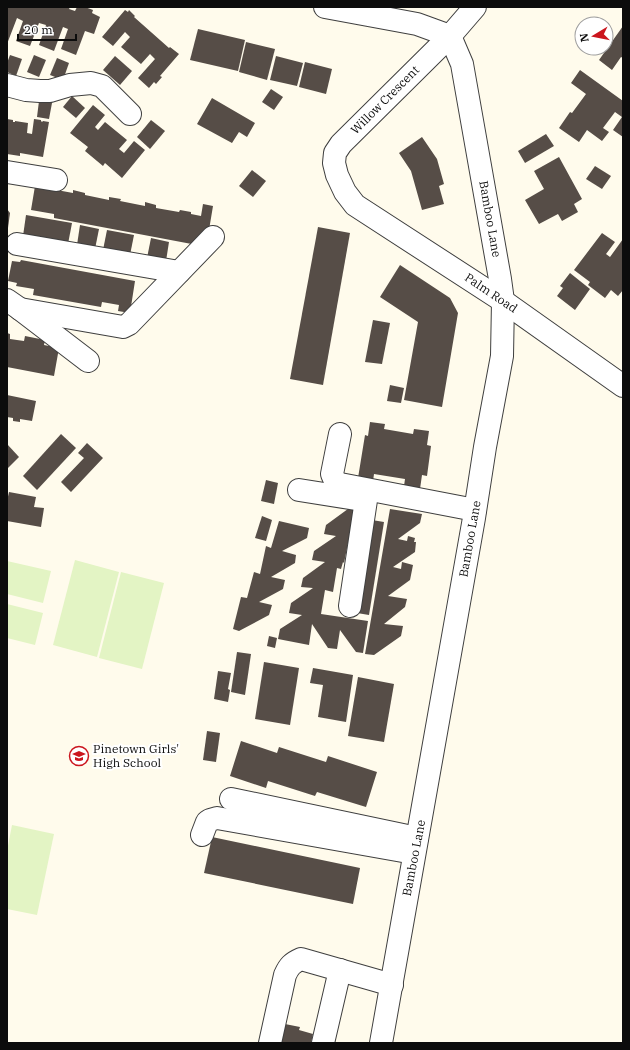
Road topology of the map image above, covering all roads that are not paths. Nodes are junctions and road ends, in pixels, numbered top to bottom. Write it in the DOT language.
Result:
graph roads {
  1 [pos="325,7"];
  2 [pos="475,7"];
  3 [pos="450,36"];
  4 [pos="7,85"];
  5 [pos="130,114"];
  6 [pos="7,172"];
  7 [pos="56,180"];
  8 [pos="355,205"];
  9 [pos="213,237"];
  10 [pos="17,244"];
  11 [pos="179,272"];
  12 [pos="504,301"];
  13 [pos="14,304"];
  14 [pos="88,361"];
  15 [pos="623,386"];
  16 [pos="340,434"];
  17 [pos="299,490"];
  18 [pos="366,500"];
  19 [pos="475,514"];
  20 [pos="350,606"];
  21 [pos="231,799"];
  22 [pos="202,835"];
  23 [pos="415,845"];
  24 [pos="340,970"];
  25 [pos="392,985"];
  26 [pos="270,1043"];
  27 [pos="323,1043"];
  28 [pos="381,1043"];
  1 -- 3 [label="street"];
  2 -- 3 [label="street, Willow Crescent"];
  3 -- 8 [label="street, Willow Crescent"];
  3 -- 12 [label="street, Bamboo Lane"];
  4 -- 5 [label="street"];
  6 -- 7 [label="street"];
  8 -- 12 [label="street, Palm Road"];
  9 -- 11 [label="street"];
  10 -- 11 [label="street"];
  11 -- 13 [label="street"];
  12 -- 15 [label="street, Palm Road"];
  12 -- 19 [label="street, Bamboo Lane"];
  13 -- 14 [label="street"];
  16 -- 19 [label="street"];
  17 -- 18 [label="street"];
  18 -- 19 [label="street"];
  18 -- 20 [label="street"];
  19 -- 23 [label="street, Bamboo Lane"];
  21 -- 23 [label="street"];
  22 -- 23 [label="street"];
  23 -- 25 [label="street, Bamboo Lane"];
  24 -- 25 [label="street"];
  24 -- 26 [label="street"];
  24 -- 27 [label="street"];
  25 -- 28 [label="street, Bamboo Lane"];
}
